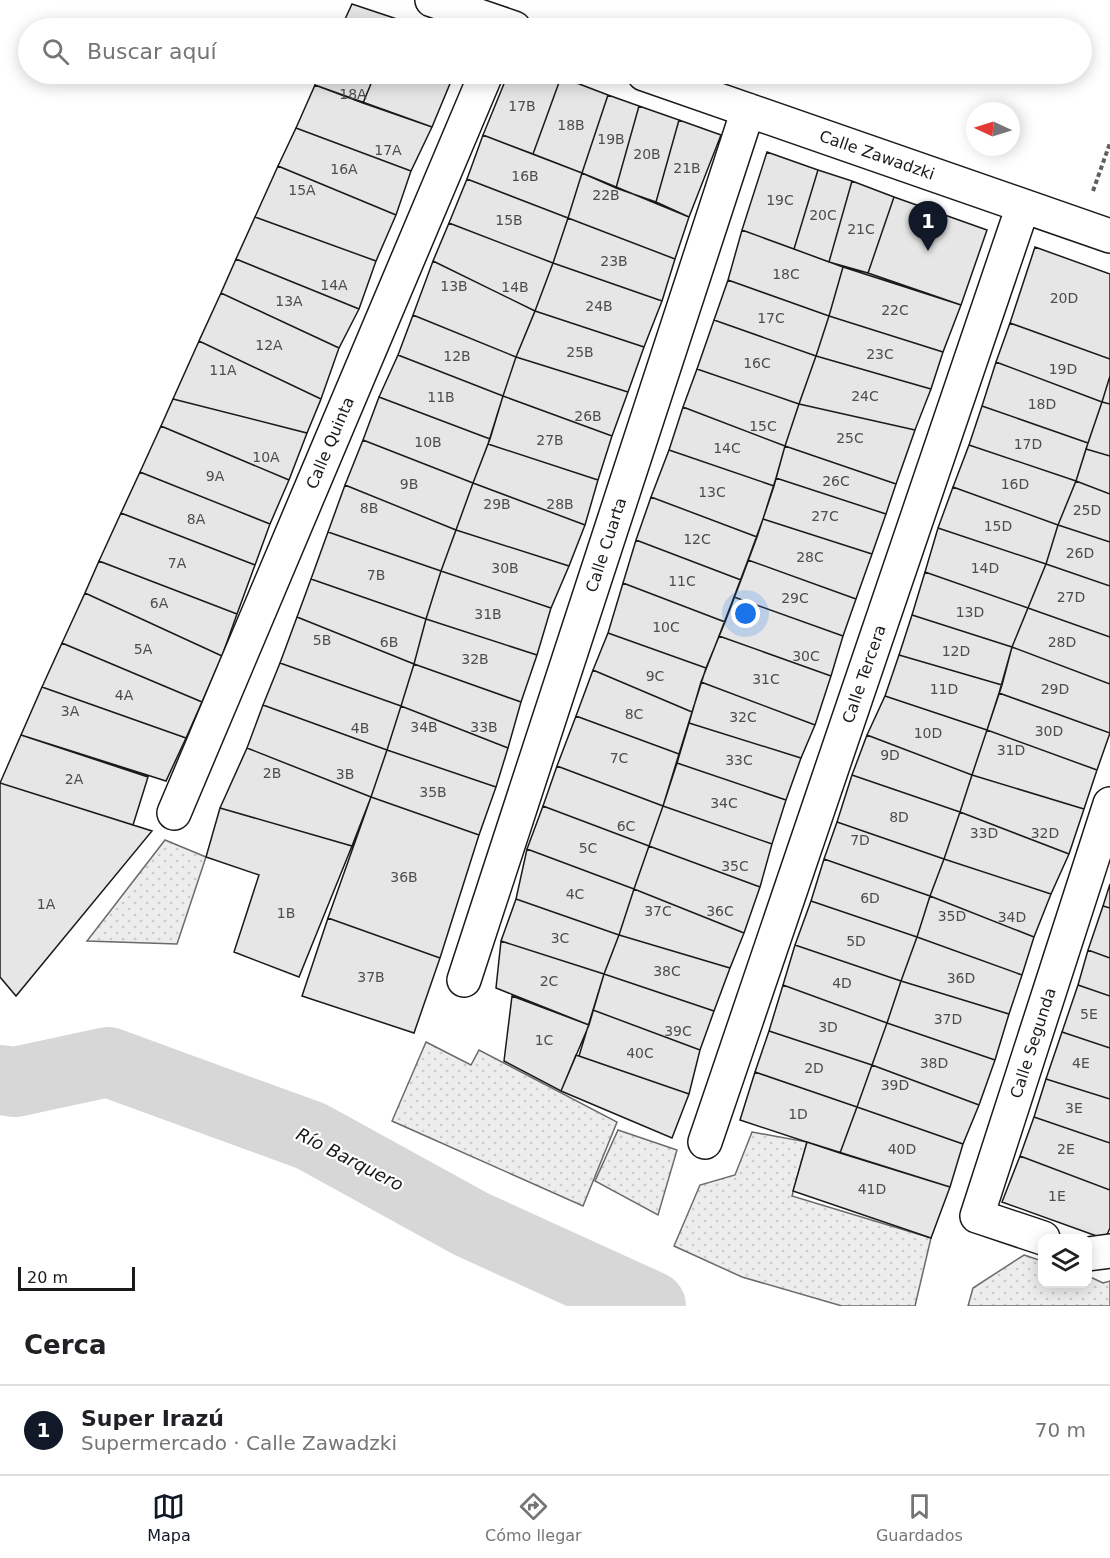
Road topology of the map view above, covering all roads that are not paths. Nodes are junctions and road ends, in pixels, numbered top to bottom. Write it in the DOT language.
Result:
graph roads {
  1 [pos="432,0"];
  2 [pos="481,18"];
  3 [pos="482,84"];
  4 [pos="673,84"];
  5 [pos="748,110"];
  6 [pos="1023,206"];
  7 [pos="1095,231"];
  8 [pos="1110,804"];
  9 [pos="174,813"];
  10 [pos="464,980"];
  11 [pos="705,1142"];
  12 [pos="1038,1237"];
  13 [pos="1110,1251"];
  14 [pos="1092,1253"];
  1 -- 2 [label="street"];
  3 -- 9 [label="street, Calle Quinta"];
  4 -- 5 [label="street, Calle Zawadzki"];
  5 -- 6 [label="street, Calle Zawadzki"];
  5 -- 10 [label="street, Calle Cuarta"];
  6 -- 7 [label="street, Calle Zawadzki"];
  6 -- 11 [label="street, Calle Tercera"];
  8 -- 12 [label="street, Calle Segunda"];
  13 -- 14 [label="street"];
}
